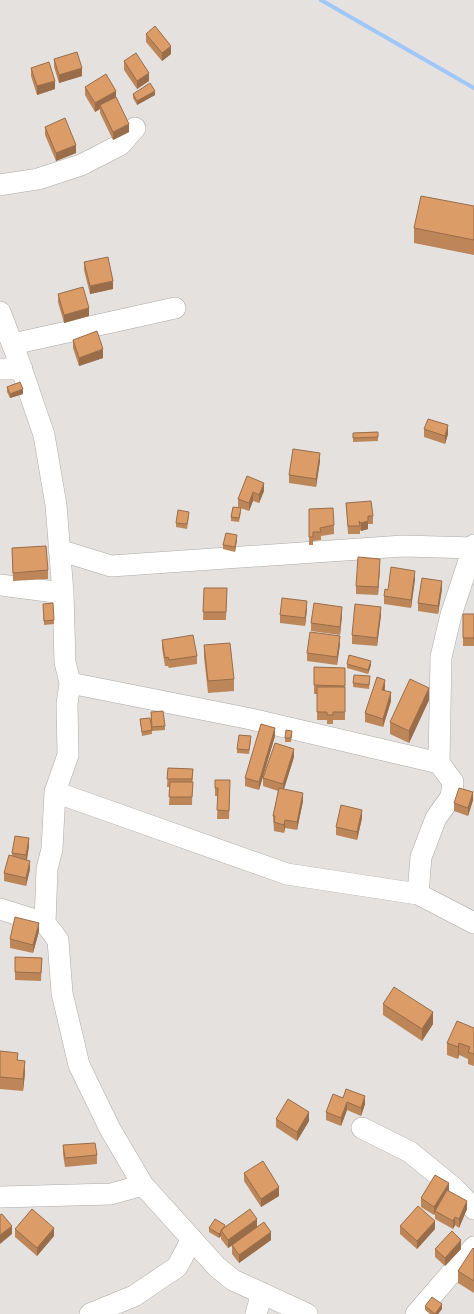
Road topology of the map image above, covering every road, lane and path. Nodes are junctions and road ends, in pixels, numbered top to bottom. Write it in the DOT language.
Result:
graph roads {
  1 [pos="135,128"];
  2 [pos="0,185"];
  3 [pos="175,308"];
  4 [pos="0,312"];
  5 [pos="13,344"];
  6 [pos="0,369"];
  7 [pos="22,370"];
  8 [pos="474,547"];
  9 [pos="59,550"];
  10 [pos="0,585"];
  11 [pos="63,593"];
  12 [pos="70,683"];
  13 [pos="439,763"];
  14 [pos="55,792"];
  15 [pos="418,894"];
  16 [pos="0,909"];
  17 [pos="45,923"];
  18 [pos="474,923"];
  19 [pos="362,1128"];
  20 [pos="144,1185"];
  21 [pos="0,1197"];
  22 [pos="474,1209"];
  23 [pos="192,1239"];
  24 [pos="474,1247"];
  25 [pos="262,1293"];
  26 [pos="90,1314"];
  27 [pos="256,1314"];
  28 [pos="307,1314"];
  29 [pos="416,1314"];
  1 -- 2 [label="street"];
  3 -- 5 [label="street"];
  4 -- 5 [label="street"];
  5 -- 7 [label="street"];
  6 -- 7 [label="street"];
  7 -- 9 [label="street"];
  8 -- 9 [label="street"];
  8 -- 13 [label="street"];
  9 -- 11 [label="street"];
  10 -- 11 [label="street"];
  11 -- 12 [label="street"];
  12 -- 13 [label="street"];
  12 -- 14 [label="street"];
  13 -- 15 [label="street"];
  14 -- 15 [label="street"];
  14 -- 17 [label="street"];
  15 -- 18 [label="street"];
  16 -- 17 [label="street"];
  17 -- 20 [label="street"];
  19 -- 22 [label="street"];
  20 -- 21 [label="street"];
  20 -- 23 [label="street"];
  23 -- 25 [label="street"];
  23 -- 26 [label="street"];
  24 -- 29 [label="street"];
  25 -- 27 [label="street"];
  25 -- 28 [label="street"];
}
